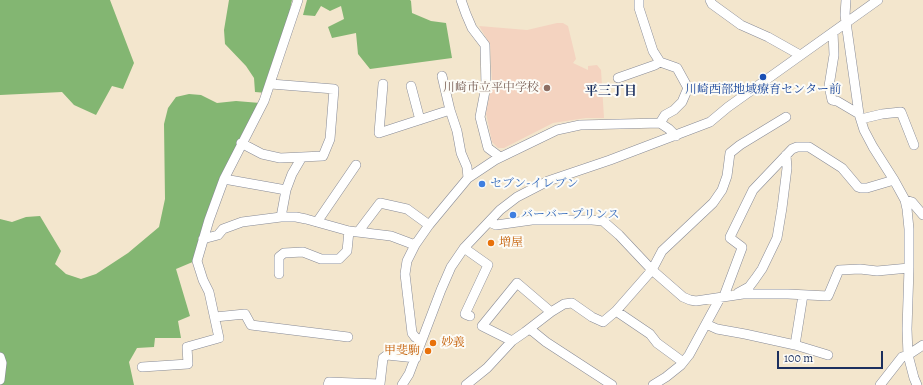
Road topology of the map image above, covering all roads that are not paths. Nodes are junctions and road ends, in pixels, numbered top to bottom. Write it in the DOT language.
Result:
graph roads {
  1 [pos="298,0"];
  2 [pos="462,0"];
  3 [pos="639,0"];
  4 [pos="710,0"];
  5 [pos="846,0"];
  6 [pos="878,0"];
  7 [pos="846,23"];
  8 [pos="833,32"];
  9 [pos="800,55"];
  10 [pos="660,62"];
  11 [pos="442,76"];
  12 [pos="618,78"];
  13 [pos="271,84"];
  14 [pos="383,84"];
  15 [pos="411,86"];
  16 [pos="450,110"];
  17 [pos="860,116"];
  18 [pos="786,118"];
  19 [pos="420,120"];
  20 [pos="660,123"];
  21 [pos="676,136"];
  22 [pos="241,143"];
  23 [pos="914,145"];
  24 [pos="786,155"];
  25 [pos="302,157"];
  26 [pos="500,157"];
  27 [pos="356,165"];
  28 [pos="468,178"];
  29 [pos="224,179"];
  30 [pos="894,180"];
  31 [pos="286,190"];
  32 [pos="904,200"];
  33 [pos="923,215"];
  34 [pos="281,217"];
  35 [pos="317,222"];
  36 [pos="489,222"];
  37 [pos="429,225"];
  38 [pos="353,232"];
  39 [pos="203,239"];
  40 [pos="415,245"];
  41 [pos="464,248"];
  42 [pos="909,268"];
  43 [pos="652,270"];
  44 [pos="279,274"];
  45 [pos="735,294"];
  46 [pos="803,295"];
  47 [pos="722,297"];
  48 [pos="616,311"];
  49 [pos="551,312"];
  50 [pos="470,316"];
  51 [pos="215,317"];
  52 [pos="706,324"];
  53 [pos="530,329"];
  54 [pos="348,337"];
  55 [pos="421,341"];
  56 [pos="512,341"];
  57 [pos="795,345"];
  58 [pos="923,345"];
  59 [pos="828,355"];
  60 [pos="908,355"];
  61 [pos="0,357"];
  62 [pos="416,358"];
  63 [pos="683,362"];
  64 [pos="142,367"];
  65 [pos="0,380"];
  66 [pos="328,385"];
  67 [pos="402,385"];
  68 [pos="466,385"];
  69 [pos="612,385"];
  70 [pos="653,385"];
  71 [pos="880,385"];
  72 [pos="917,385"];
  1 -- 13 [label="street"];
  2 -- 26 [label="street"];
  3 -- 10 [label="street"];
  4 -- 9 [label="street"];
  5 -- 7 [label="street"];
  6 -- 7 [label="street"];
  7 -- 8 [label="street"];
  7 -- 17 [label="street"];
  8 -- 9 [label="street"];
  8 -- 17 [label="street"];
  9 -- 21 [label="street"];
  10 -- 12 [label="street"];
  10 -- 20 [label="street"];
  11 -- 16 [label="street"];
  13 -- 22 [label="street"];
  13 -- 25 [label="street"];
  14 -- 19 [label="street"];
  15 -- 19 [label="street"];
  16 -- 19 [label="street"];
  16 -- 28 [label="street"];
  17 -- 23 [label="street"];
  17 -- 30 [label="street"];
  18 -- 43 [label="street"];
  20 -- 21 [label="street"];
  20 -- 26 [label="street"];
  21 -- 36 [label="street"];
  22 -- 25 [label="street"];
  22 -- 29 [label="street"];
  24 -- 30 [label="street"];
  24 -- 45 [label="street"];
  24 -- 47 [label="street"];
  25 -- 31 [label="street"];
  26 -- 28 [label="street"];
  27 -- 35 [label="street"];
  28 -- 37 [label="street"];
  29 -- 31 [label="street"];
  29 -- 39 [label="street"];
  30 -- 32 [label="street"];
  31 -- 34 [label="street"];
  32 -- 33 [label="street"];
  32 -- 42 [label="street"];
  34 -- 35 [label="street"];
  34 -- 39 [label="street"];
  35 -- 38 [label="street"];
  36 -- 41 [label="street"];
  36 -- 43 [label="street"];
  37 -- 38 [label="street"];
  37 -- 40 [label="street"];
  38 -- 40 [label="street"];
  38 -- 44 [label="street"];
  39 -- 51 [label="street"];
  40 -- 55 [label="street"];
  41 -- 50 [label="street"];
  41 -- 55 [label="street"];
  42 -- 46 [label="street"];
  42 -- 60 [label="street"];
  43 -- 47 [label="street"];
  43 -- 48 [label="street"];
  45 -- 46 [label="street"];
  45 -- 47 [label="street"];
  46 -- 57 [label="street"];
  47 -- 52 [label="street"];
  48 -- 49 [label="street"];
  48 -- 63 [label="street"];
  49 -- 53 [label="street"];
  49 -- 56 [label="street"];
  51 -- 54 [label="street"];
  51 -- 64 [label="street"];
  52 -- 57 [label="street"];
  52 -- 63 [label="street"];
  53 -- 56 [label="street"];
  53 -- 69 [label="street"];
  55 -- 62 [label="street"];
  56 -- 68 [label="street"];
  57 -- 59 [label="street"];
  58 -- 60 [label="street"];
  60 -- 71 [label="street"];
  60 -- 72 [label="street"];
  61 -- 65 [label="street"];
  62 -- 66 [label="street"];
  62 -- 67 [label="street"];
  63 -- 70 [label="street"];
}
